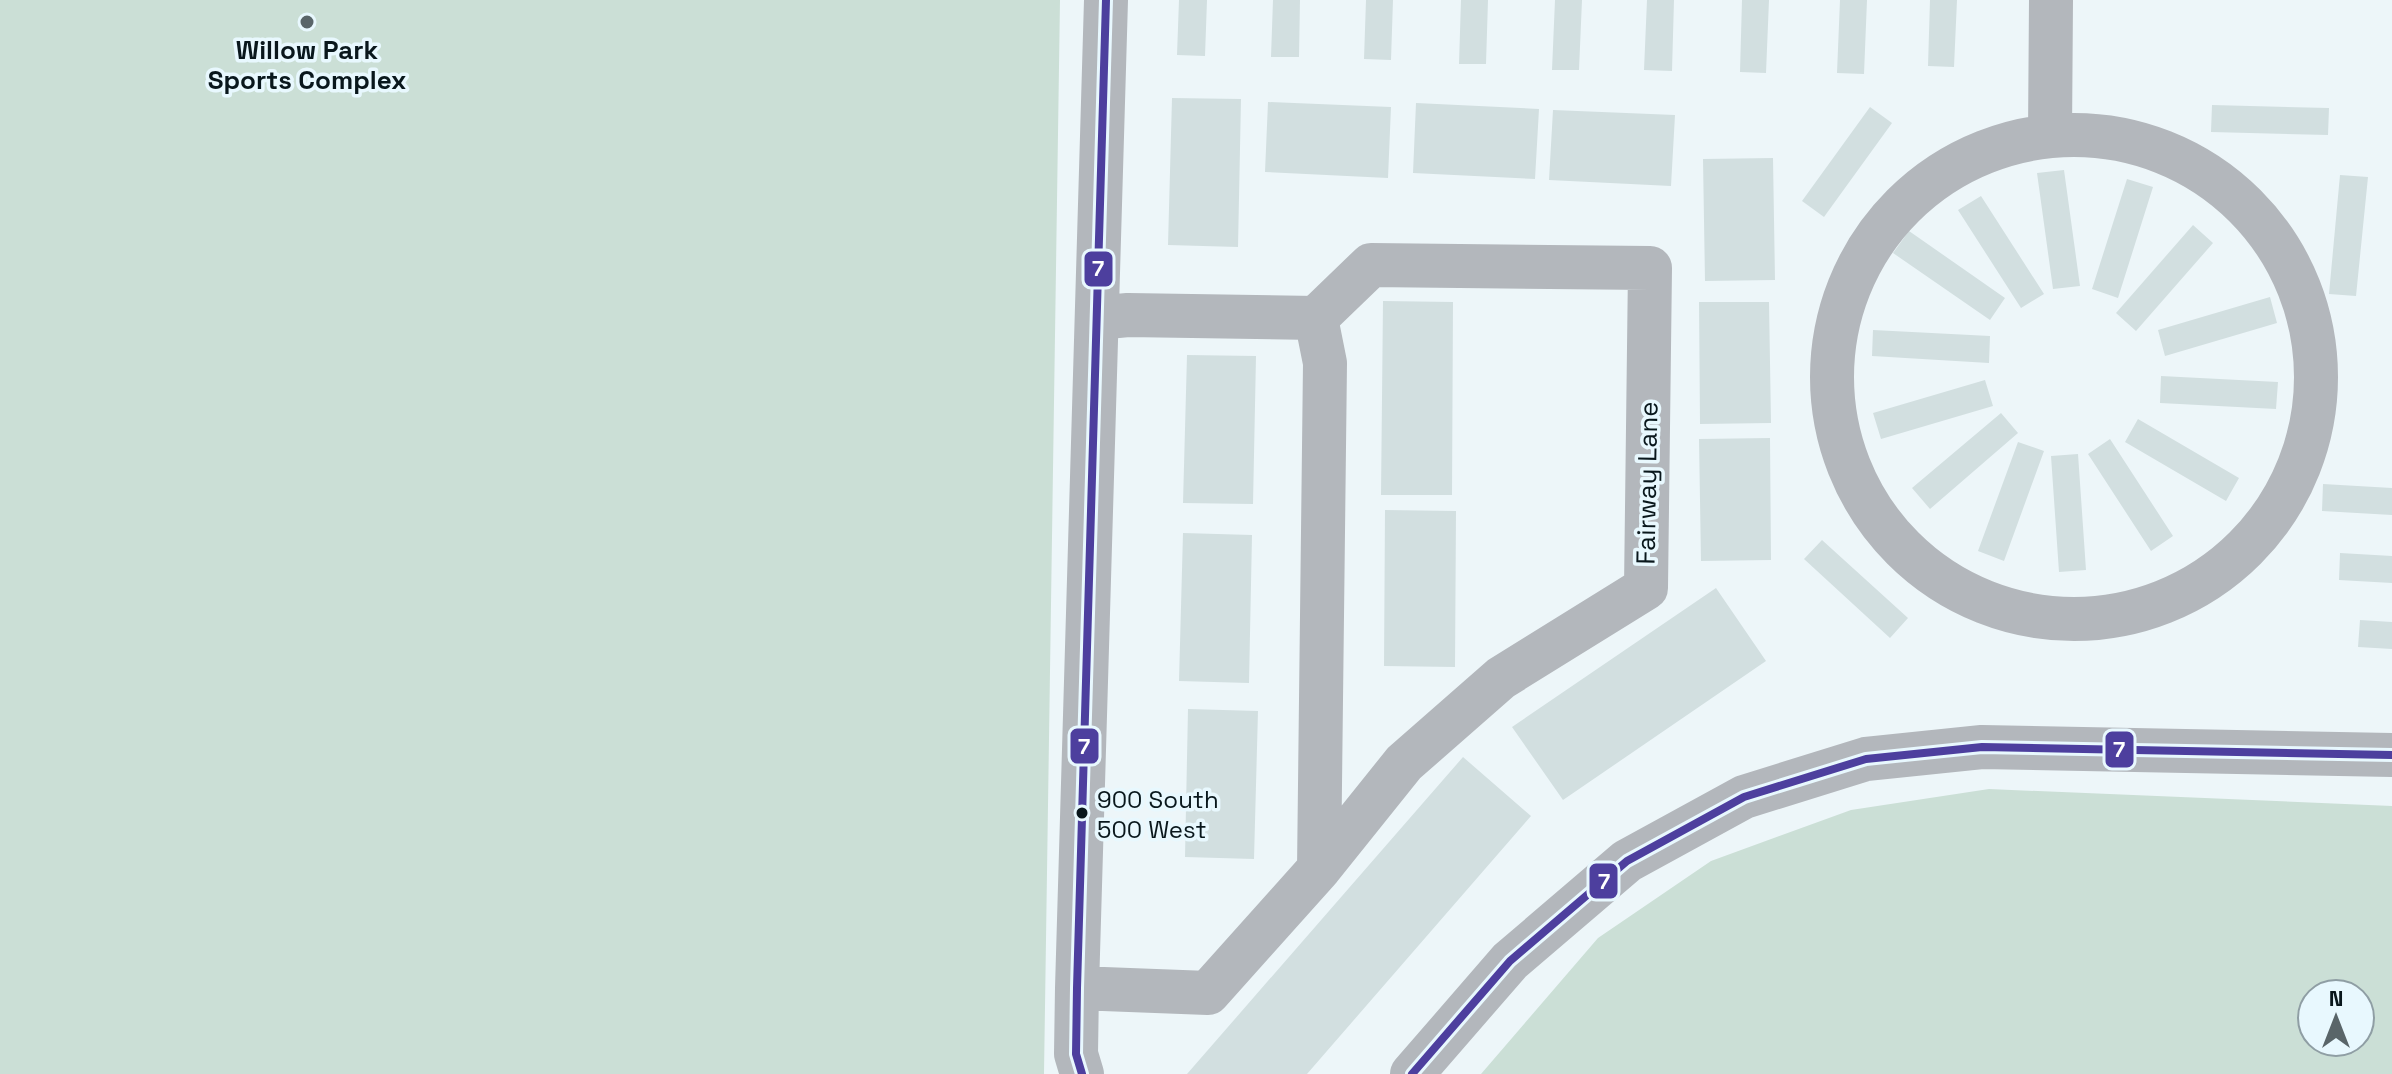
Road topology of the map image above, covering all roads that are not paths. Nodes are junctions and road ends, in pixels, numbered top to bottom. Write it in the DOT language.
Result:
graph roads {
  1 [pos="1106,0"];
  2 [pos="2051,0"];
  3 [pos="2050,135"];
  4 [pos="1097,318"];
  5 [pos="1316,318"];
  6 [pos="2392,755"];
  7 [pos="1319,869"];
  8 [pos="1077,988"];
  9 [pos="1082,1074"];
  10 [pos="1412,1074"];
  1 -- 4 [label="street"];
  2 -- 3 [label="street"];
  3 -- 3 [label="street"];
  4 -- 5 [label="street"];
  4 -- 8 [label="street"];
  5 -- 7 [label="street"];
  5 -- 7 [label="street, Fairway Lane"];
  6 -- 10 [label="street"];
  7 -- 8 [label="street, Fairway Lane"];
  8 -- 9 [label="street"];
}
